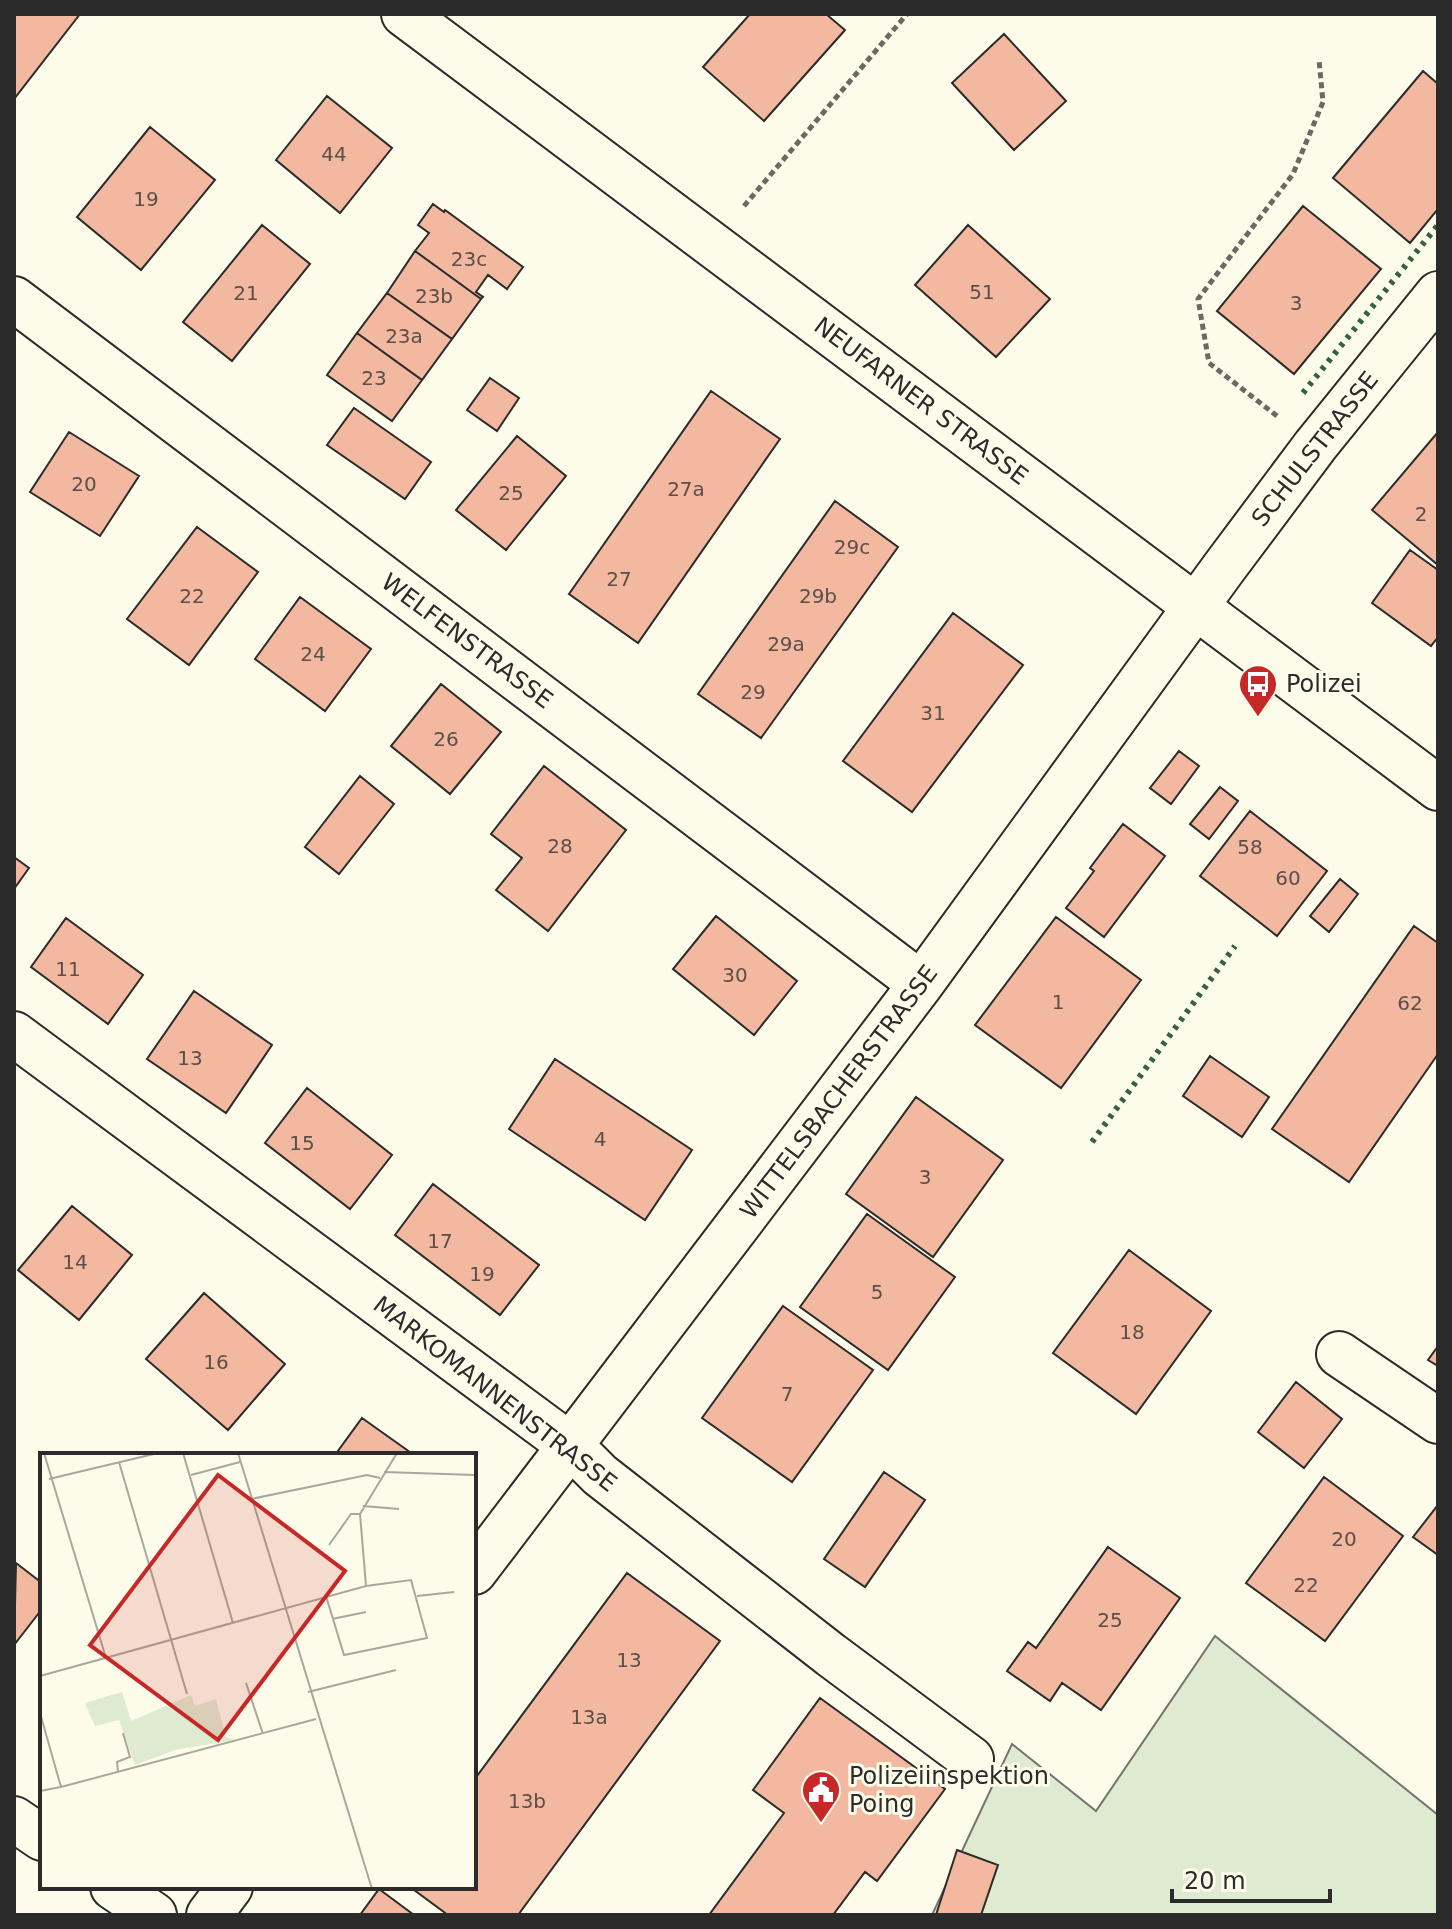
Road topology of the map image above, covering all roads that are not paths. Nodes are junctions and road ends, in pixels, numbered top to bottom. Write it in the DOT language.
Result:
graph roads {
  1 [pos="404,14"];
  2 [pos="1438,294"];
  3 [pos="14,299"];
  4 [pos="1197,607"];
  5 [pos="1438,788"];
  6 [pos="921,984"];
  7 [pos="14,1034"];
  8 [pos="1339,1354"];
  9 [pos="1438,1421"];
  10 [pos="571,1446"];
  11 [pos="476,1569"];
  12 [pos="971,1759"];
  13 [pos="14,1819"];
  14 [pos="40,1837"];
  15 [pos="116,1889"];
  16 [pos="228,1889"];
  17 [pos="154,1915"];
  18 [pos="209,1915"];
  1 -- 4 [label="street, NEUFARNER STRASSE"];
  2 -- 4 [label="street, SCHULSTRASSE"];
  3 -- 6 [label="street, WELFENSTRASSE"];
  4 -- 5 [label="street, NEUFARNER STRASSE"];
  4 -- 6 [label="street, WITTELSBACHERSTRASSE"];
  6 -- 10 [label="street, WITTELSBACHERSTRASSE"];
  7 -- 10 [label="street, MARKOMANNENSTRASSE"];
  8 -- 9 [label="street"];
  10 -- 11 [label="street, WITTELSBACHERSTRASSE"];
  10 -- 12 [label="street, MARKOMANNENSTRASSE"];
  13 -- 14 [label="street"];
  15 -- 17 [label="street"];
  16 -- 18 [label="street"];
}
